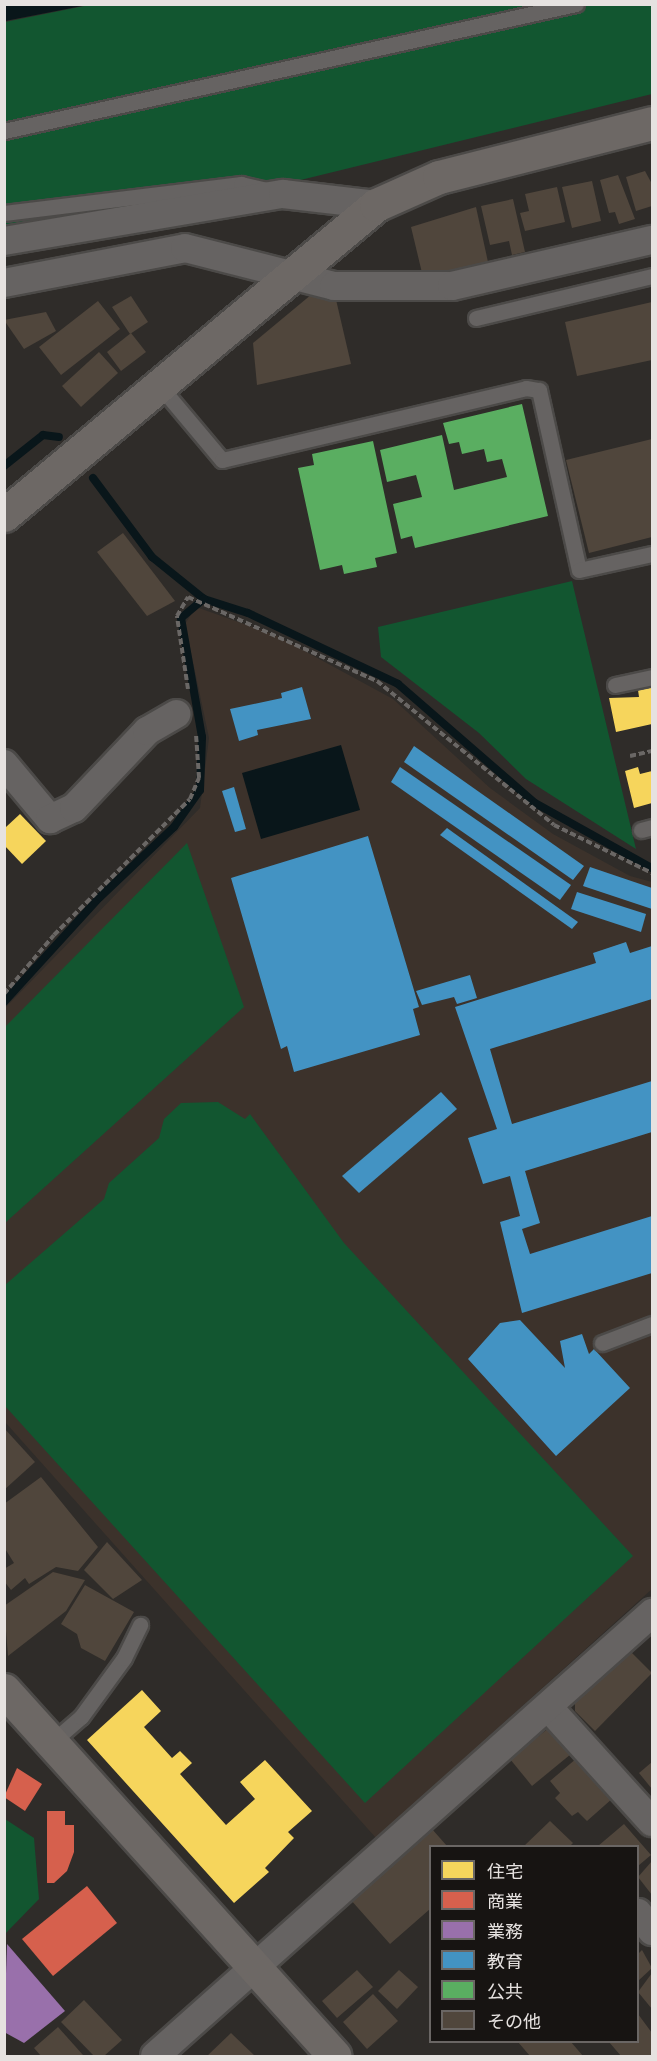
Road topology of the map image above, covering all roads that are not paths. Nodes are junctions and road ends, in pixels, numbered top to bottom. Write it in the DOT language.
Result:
graph roads {
  1 [pos="576,4"];
  2 [pos="652,123"];
  3 [pos="4,131"];
  4 [pos="283,194"];
  5 [pos="376,205"];
  6 [pos="4,213"];
  7 [pos="652,240"];
  8 [pos="4,241"];
  9 [pos="290,273"];
  10 [pos="652,276"];
  11 [pos="4,283"];
  12 [pos="476,318"];
  13 [pos="159,385"];
  14 [pos="4,515"];
  15 [pos="652,554"];
  16 [pos="652,677"];
  17 [pos="615,685"];
  18 [pos="187,712"];
  19 [pos="4,764"];
  20 [pos="652,1324"];
  21 [pos="602,1343"];
  22 [pos="652,1613"];
  23 [pos="140,1625"];
  24 [pos="4,1690"];
  25 [pos="548,1707"];
  26 [pos="52,1742"];
  27 [pos="652,1821"];
  28 [pos="639,1915"];
  29 [pos="652,1931"];
  30 [pos="255,1967"];
  31 [pos="155,2056"];
  32 [pos="335,2056"];
  1 -- 3 [label="lane"];
  2 -- 5 [label="street"];
  4 -- 5 [label="street"];
  4 -- 6 [label="lane"];
  4 -- 8 [label="street"];
  5 -- 9 [label="street"];
  7 -- 9 [label="street"];
  9 -- 11 [label="street"];
  9 -- 13 [label="street"];
  10 -- 12 [label="lane"];
  13 -- 14 [label="street"];
  13 -- 15 [label="lane"];
  16 -- 17 [label="lane"];
  18 -- 19 [label="street"];
  20 -- 21 [label="lane"];
  22 -- 25 [label="street"];
  23 -- 26 [label="lane"];
  24 -- 26 [label="street"];
  25 -- 27 [label="street"];
  25 -- 30 [label="street"];
  26 -- 30 [label="street"];
  28 -- 29 [label="street"];
  30 -- 31 [label="street"];
  30 -- 32 [label="street"];
}
